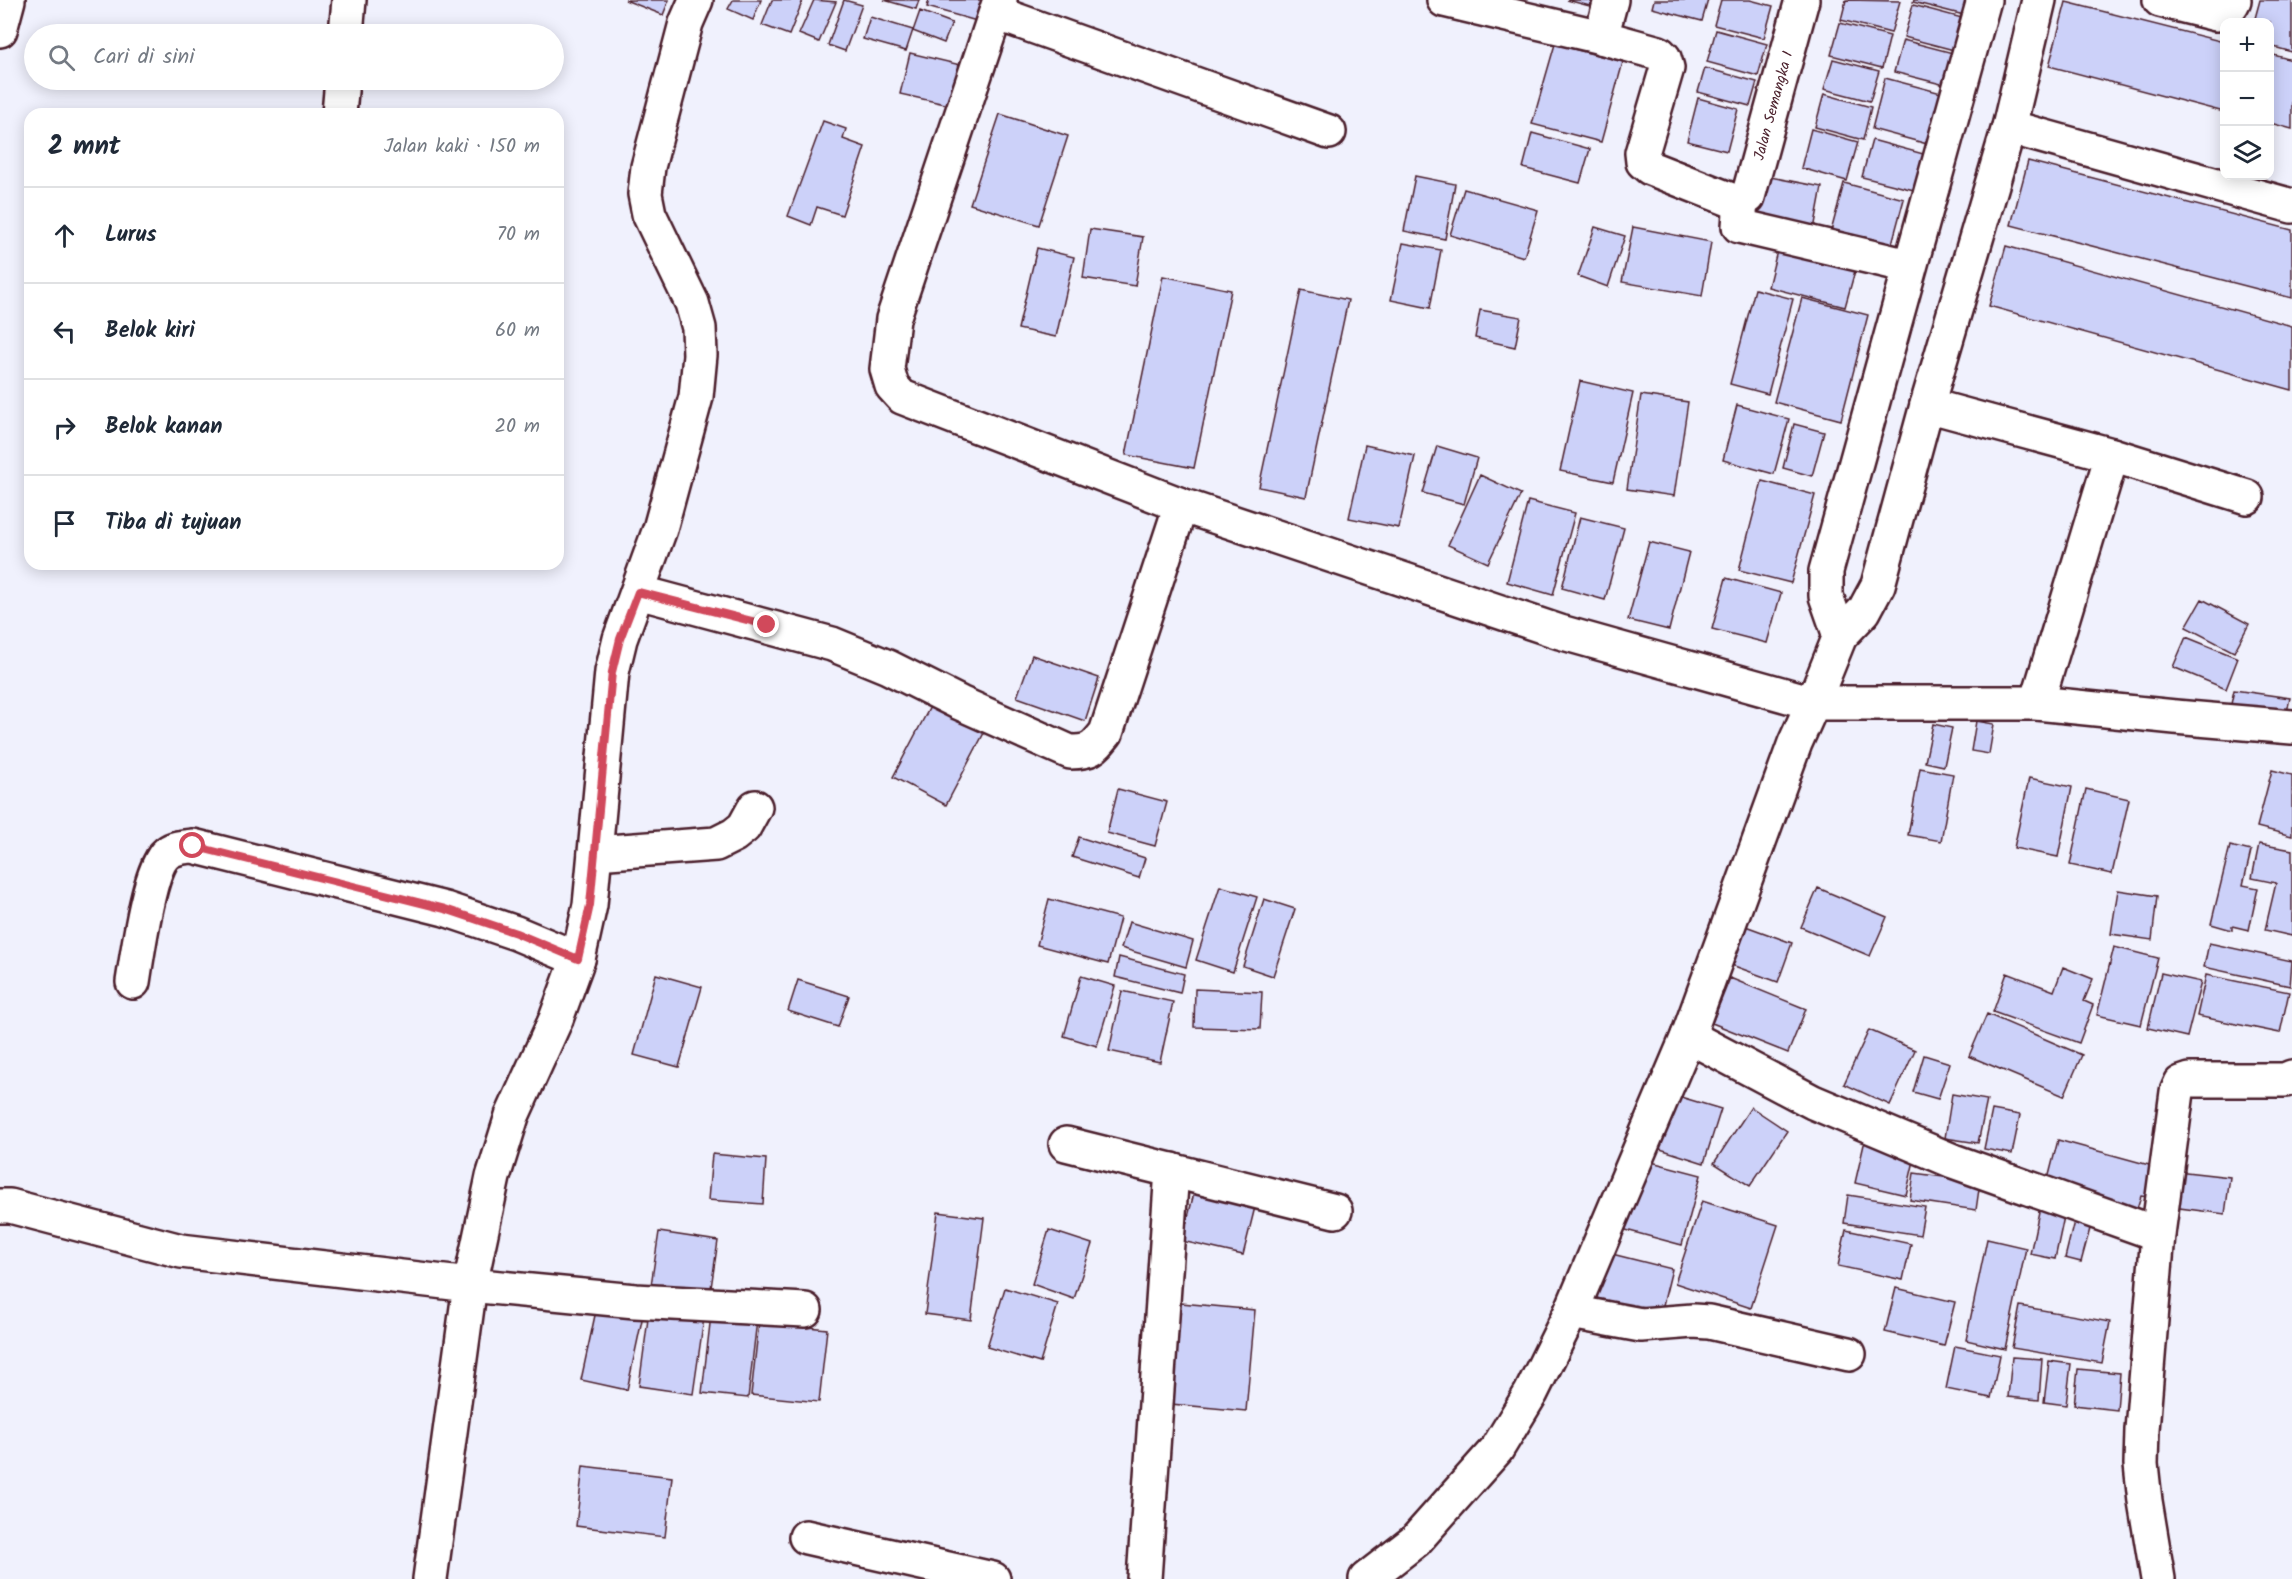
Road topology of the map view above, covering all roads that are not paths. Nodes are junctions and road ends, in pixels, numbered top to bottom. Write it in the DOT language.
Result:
graph roads {
  1 [pos="8,0"];
  2 [pos="349,0"];
  3 [pos="696,0"];
  4 [pos="1444,0"];
  5 [pos="1611,0"];
  6 [pos="1802,0"];
  7 [pos="1984,0"];
  8 [pos="2039,0"];
  9 [pos="2160,0"];
  10 [pos="2234,0"];
  11 [pos="998,6"];
  12 [pos="347,24"];
  13 [pos="0,30"];
  14 [pos="1600,37"];
  15 [pos="341,90"];
  16 [pos="340,108"];
  17 [pos="2009,127"];
  18 [pos="1329,132"];
  19 [pos="1737,201"];
  20 [pos="2292,206"];
  21 [pos="1909,266"];
  22 [pos="1927,405"];
  23 [pos="2112,455"];
  24 [pos="2247,497"];
  25 [pos="1181,505"];
  26 [pos="638,592"];
  27 [pos="1840,636"];
  28 [pos="1813,703"];
  29 [pos="2037,703"];
  30 [pos="2292,727"];
  31 [pos="755,807"];
  32 [pos="596,853"];
  33 [pos="578,959"];
  34 [pos="133,982"];
  35 [pos="1688,1036"];
  36 [pos="2292,1077"];
  37 [pos="1066,1144"];
  38 [pos="1172,1170"];
  39 [pos="0,1206"];
  40 [pos="1335,1211"];
  41 [pos="2158,1234"];
  42 [pos="470,1285"];
  43 [pos="805,1310"];
  44 [pos="1570,1312"];
  45 [pos="1849,1354"];
  46 [pos="807,1537"];
  47 [pos="430,1579"];
  48 [pos="993,1579"];
  49 [pos="1144,1579"];
  50 [pos="1366,1579"];
  51 [pos="2158,1579"];
  1 -- 13 [label="street"];
  2 -- 12 [label="street"];
  3 -- 26 [label="street"];
  4 -- 14 [label="street"];
  5 -- 14 [label="street"];
  6 -- 19 [label="street, Jalan Semangka I"];
  7 -- 21 [label="street"];
  8 -- 17 [label="street"];
  9 -- 10 [label="street"];
  11 -- 18 [label="street"];
  11 -- 25 [label="street"];
  14 -- 19 [label="street"];
  15 -- 16 [label="street"];
  17 -- 20 [label="street"];
  17 -- 22 [label="street"];
  19 -- 21 [label="street"];
  21 -- 27 [label="street"];
  22 -- 23 [label="street"];
  22 -- 27 [label="street"];
  23 -- 24 [label="street"];
  23 -- 29 [label="street"];
  25 -- 26 [label="street"];
  25 -- 28 [label="street"];
  26 -- 32 [label="street"];
  27 -- 28 [label="street"];
  28 -- 29 [label="street"];
  28 -- 35 [label="street"];
  29 -- 30 [label="street"];
  31 -- 32 [label="street"];
  32 -- 33 [label="street"];
  33 -- 34 [label="street"];
  33 -- 42 [label="street"];
  35 -- 41 [label="street"];
  35 -- 44 [label="street"];
  36 -- 41 [label="street"];
  37 -- 38 [label="street"];
  38 -- 40 [label="street"];
  38 -- 49 [label="street"];
  39 -- 42 [label="street"];
  41 -- 51 [label="street"];
  42 -- 43 [label="street"];
  42 -- 47 [label="street"];
  44 -- 45 [label="street"];
  44 -- 50 [label="street"];
  46 -- 48 [label="street"];
}
